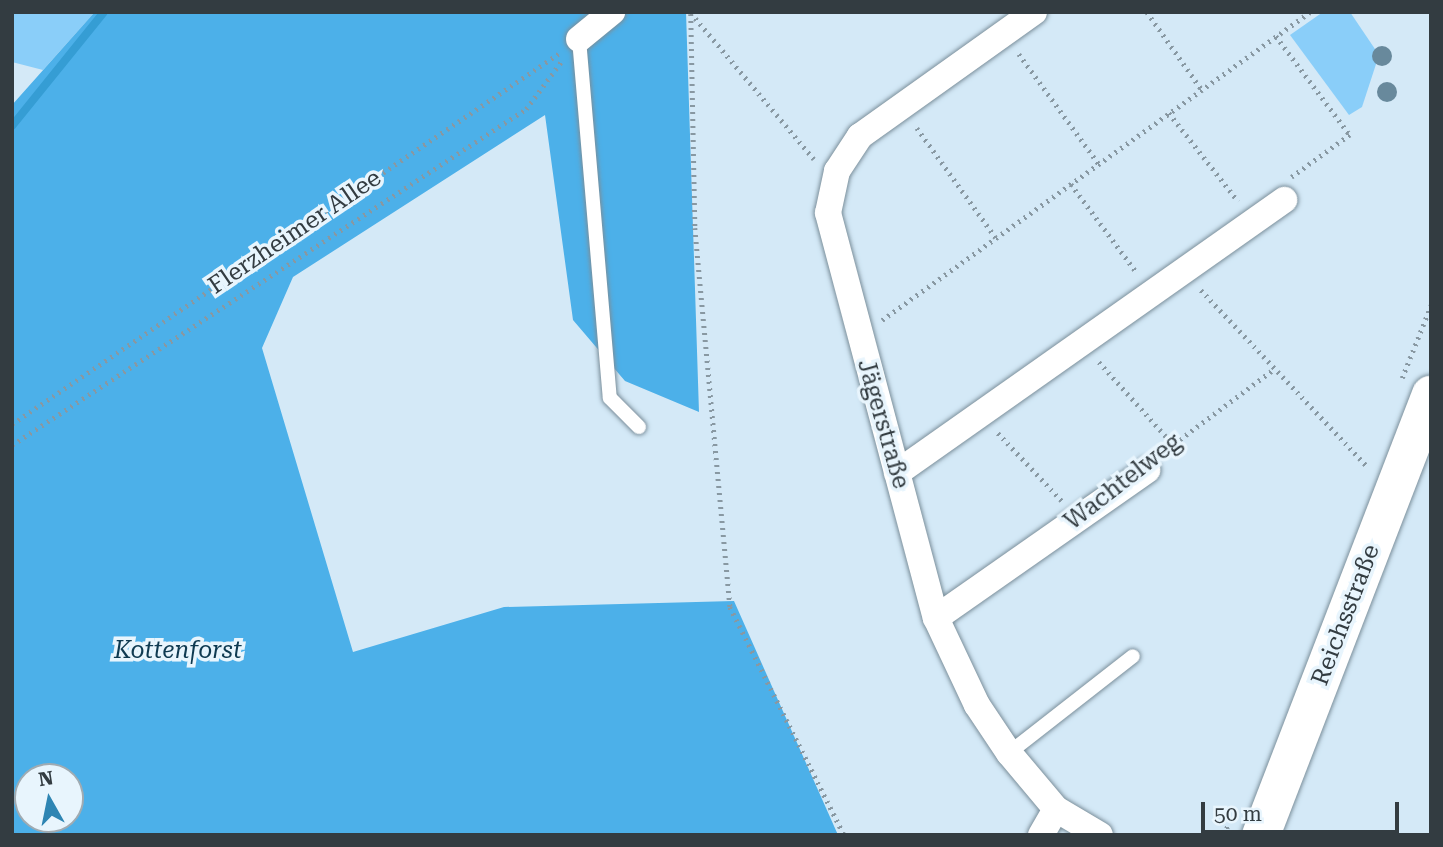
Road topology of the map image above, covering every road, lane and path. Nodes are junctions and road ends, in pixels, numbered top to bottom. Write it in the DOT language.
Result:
graph roads {
  1 [pos="612,12"];
  2 [pos="1034,12"];
  3 [pos="1147,12"];
  4 [pos="691,13"];
  5 [pos="1306,13"];
  6 [pos="1004,34"];
  7 [pos="1276,36"];
  8 [pos="579,39"];
  9 [pos="1202,90"];
  10 [pos="902,106"];
  11 [pos="1169,113"];
  12 [pos="1099,164"];
  13 [pos="837,171"];
  14 [pos="1071,184"];
  15 [pos="1284,200"];
  16 [pos="1254,221"];
  17 [pos="996,238"];
  18 [pos="1184,271"];
  19 [pos="1152,293"];
  20 [pos="858,337"];
  21 [pos="1082,343"];
  22 [pos="1275,369"];
  23 [pos="1431,395"];
  24 [pos="981,414"];
  25 [pos="12,424"];
  26 [pos="639,427"];
  27 [pos="1171,442"];
  28 [pos="12,445"];
  29 [pos="1368,467"];
  30 [pos="1147,470"];
  31 [pos="897,473"];
  32 [pos="1078,519"];
  33 [pos="936,618"];
  34 [pos="1133,656"];
  35 [pos="1009,752"];
  36 [pos="1056,809"];
  37 [pos="844,835"];
  38 [pos="1041,835"];
  39 [pos="1100,835"];
  40 [pos="1261,835"];
  1 -- 8 [label="street"];
  2 -- 6 [label="street, Jägerstraße"];
  3 -- 9 [label="path"];
  4 -- 13 [label="path"];
  4 -- 37 [label="path"];
  5 -- 7 [label="path"];
  6 -- 10 [label="street, Jägerstraße"];
  6 -- 12 [label="path"];
  7 -- 9 [label="path"];
  7 -- 15 [label="path"];
  8 -- 25 [label="path, Flerzheimer Allee"];
  8 -- 26 [label="lane"];
  8 -- 28 [label="path"];
  9 -- 11 [label="path"];
  10 -- 13 [label="street, Jägerstraße"];
  10 -- 17 [label="path"];
  11 -- 12 [label="path"];
  11 -- 16 [label="path"];
  12 -- 14 [label="path"];
  13 -- 20 [label="street, Jägerstraße"];
  14 -- 17 [label="path"];
  14 -- 19 [label="path"];
  15 -- 16 [label="street"];
  16 -- 18 [label="street"];
  17 -- 20 [label="path"];
  18 -- 19 [label="street"];
  18 -- 22 [label="path"];
  19 -- 21 [label="street"];
  20 -- 31 [label="street, Jägerstraße"];
  21 -- 24 [label="street"];
  21 -- 27 [label="path"];
  22 -- 27 [label="path, Wachtelweg"];
  22 -- 29 [label="path"];
  23 -- 40 [label="main road, Reichsstraße"];
  24 -- 31 [label="street"];
  24 -- 32 [label="path"];
  27 -- 30 [label="path, Wachtelweg"];
  30 -- 32 [label="street, Wachtelweg"];
  31 -- 33 [label="street, Jägerstraße"];
  32 -- 33 [label="street, Wachtelweg"];
  33 -- 35 [label="street, Jägerstraße"];
  34 -- 35 [label="lane"];
  35 -- 36 [label="street, Jägerstraße"];
  36 -- 38 [label="street"];
  36 -- 39 [label="street, Jägerstraße"];
}
